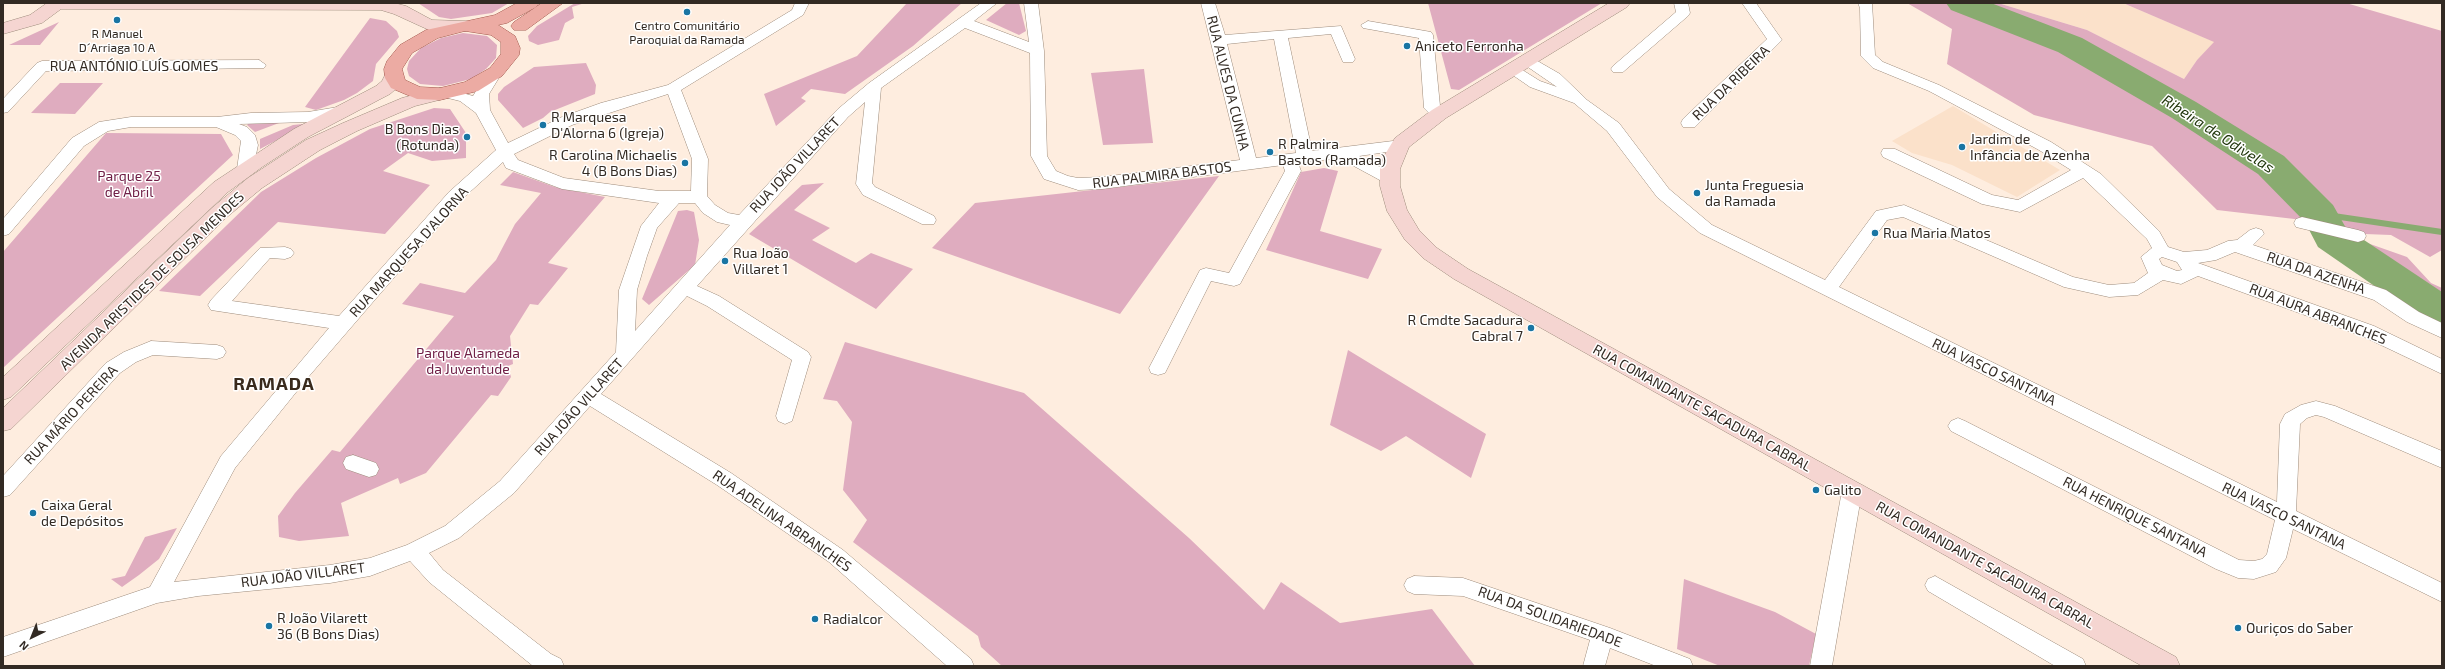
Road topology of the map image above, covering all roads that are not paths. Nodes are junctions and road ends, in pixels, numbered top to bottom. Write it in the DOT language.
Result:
graph roads {
  1 [pos="530,3"];
  2 [pos="554,3"];
  3 [pos="802,3"];
  4 [pos="990,3"];
  5 [pos="1031,3"];
  6 [pos="1208,3"];
  7 [pos="1621,3"];
  8 [pos="1681,3"];
  9 [pos="1749,3"];
  10 [pos="1865,3"];
  11 [pos="57,4"];
  12 [pos="404,13"];
  13 [pos="964,22"];
  14 [pos="1368,25"];
  15 [pos="468,26"];
  16 [pos="3,29"];
  17 [pos="1280,34"];
  18 [pos="1219,40"];
  19 [pos="510,42"];
  20 [pos="1037,51"];
  21 [pos="403,52"];
  22 [pos="1348,59"];
  23 [pos="1519,65"];
  24 [pos="259,66"];
  25 [pos="1618,69"];
  26 [pos="393,75"];
  27 [pos="492,76"];
  28 [pos="874,86"];
  29 [pos="673,88"];
  30 [pos="443,94"];
  31 [pos="3,108"];
  32 [pos="482,110"];
  33 [pos="344,111"];
  34 [pos="1439,114"];
  35 [pos="217,122"];
  36 [pos="1689,123"];
  37 [pos="1401,145"];
  38 [pos="504,152"];
  39 [pos="1889,153"];
  40 [pos="1344,154"];
  41 [pos="1305,157"];
  42 [pos="1288,159"];
  43 [pos="1249,164"];
  44 [pos="245,169"];
  45 [pos="2082,170"];
  46 [pos="1389,179"];
  47 [pos="675,197"];
  48 [pos="699,197"];
  49 [pos="928,220"];
  50 [pos="743,222"];
  51 [pos="2302,223"];
  52 [pos="3,230"];
  53 [pos="2256,234"];
  54 [pos="2358,236"];
  55 [pos="2240,247"];
  56 [pos="2162,251"];
  57 [pos="285,252"];
  58 [pos="2187,262"];
  59 [pos="2160,273"];
  60 [pos="686,288"];
  61 [pos="1828,290"];
  62 [pos="345,324"];
  63 [pos="2442,331"];
  64 [pos="217,352"];
  65 [pos="625,354"];
  66 [pos="2442,367"];
  67 [pos="1158,368"];
  68 [pos="3,391"];
  69 [pos="588,396"];
  70 [pos="785,416"];
  71 [pos="3,422"];
  72 [pos="1958,426"];
  73 [pos="2442,460"];
  74 [pos="3,489"];
  75 [pos="1852,491"];
  76 [pos="2286,518"];
  77 [pos="414,551"];
  78 [pos="1414,585"];
  79 [pos="1935,585"];
  80 [pos="2442,593"];
  81 [pos="157,594"];
  82 [pos="1602,635"];
  83 [pos="3,647"];
  84 [pos="553,666"];
  85 [pos="963,666"];
  86 [pos="1594,666"];
  87 [pos="1682,666"];
  88 [pos="1821,666"];
  89 [pos="2075,666"];
  90 [pos="2167,666"];
  1 -- 15 [label="main road"];
  2 -- 19 [label="main road"];
  3 -- 29 [label="street, RUA MARQUESA D'ALORNA"];
  4 -- 13 [label="street, RUA JOÃO VILLARET"];
  5 -- 20 [label="street, RUA PALMIRA BASTOS"];
  6 -- 18 [label="street, RUA ALVES DA CUNHA"];
  7 -- 23 [label="main road"];
  8 -- 25 [label="street"];
  9 -- 36 [label="street, RUA DA RIBEIRA"];
  10 -- 45 [label="street"];
  11 -- 12 [label="main road"];
  11 -- 16 [label="main road"];
  12 -- 15 [label="main road"];
  12 -- 21 [label="main road"];
  13 -- 20 [label="street"];
  13 -- 28 [label="street, RUA JOÃO VILLARET"];
  14 -- 34 [label="street"];
  15 -- 19 [label="main road"];
  15 -- 21 [label="main road"];
  17 -- 18 [label="street"];
  17 -- 22 [label="street"];
  17 -- 41 [label="street"];
  18 -- 43 [label="street, RUA ALVES DA CUNHA"];
  19 -- 27 [label="main road"];
  20 -- 43 [label="street, RUA PALMIRA BASTOS"];
  21 -- 26 [label="main road"];
  23 -- 34 [label="main road"];
  23 -- 61 [label="street, RUA VASCO SANTANA"];
  24 -- 31 [label="street, RUA ANTÓNIO LUÍS GOMES"];
  26 -- 30 [label="main road"];
  26 -- 33 [label="main road, AVENIDA ARISTIDES DE SOUSA MENDES"];
  27 -- 30 [label="main road"];
  27 -- 32 [label="street"];
  28 -- 49 [label="street"];
  28 -- 50 [label="street, RUA JOÃO VILLARET"];
  29 -- 38 [label="street, RUA MARQUESA D'ALORNA"];
  29 -- 48 [label="street"];
  30 -- 32 [label="street"];
  30 -- 71 [label="main road, AVENIDA ARISTIDES DE SOUSA MENDES"];
  32 -- 38 [label="street"];
  33 -- 35 [label="street"];
  33 -- 44 [label="main road, AVENIDA ARISTIDES DE SOUSA MENDES"];
  34 -- 37 [label="main road"];
  35 -- 44 [label="street"];
  35 -- 52 [label="street"];
  37 -- 40 [label="street, RUA PALMIRA BASTOS"];
  37 -- 46 [label="main road, RUA COMANDANTE SACADURA CABRAL"];
  38 -- 47 [label="street"];
  38 -- 62 [label="street, RUA MARQUESA D'ALORNA"];
  39 -- 45 [label="street"];
  40 -- 41 [label="street, RUA PALMIRA BASTOS"];
  40 -- 46 [label="street"];
  41 -- 42 [label="street, RUA PALMIRA BASTOS"];
  42 -- 43 [label="street, RUA PALMIRA BASTOS"];
  42 -- 67 [label="street"];
  44 -- 68 [label="main road, AVENIDA ARISTIDES DE SOUSA MENDES"];
  45 -- 56 [label="street"];
  46 -- 75 [label="main road, RUA COMANDANTE SACADURA CABRAL"];
  47 -- 48 [label="street"];
  47 -- 65 [label="street, RUA JOÃO VILLARET"];
  48 -- 50 [label="street"];
  50 -- 60 [label="street, RUA JOÃO VILLARET"];
  51 -- 54 [label="street"];
  53 -- 55 [label="street"];
  55 -- 58 [label="street, RUA DA AZENHA"];
  55 -- 63 [label="street, RUA DA AZENHA"];
  56 -- 58 [label="street, RUA AURA ABRANCHES"];
  56 -- 59 [label="street"];
  57 -- 62 [label="street"];
  58 -- 59 [label="street"];
  58 -- 66 [label="street, RUA AURA ABRANCHES"];
  59 -- 61 [label="street"];
  60 -- 65 [label="street, RUA JOÃO VILLARET"];
  60 -- 70 [label="street"];
  61 -- 76 [label="street, RUA VASCO SANTANA"];
  62 -- 81 [label="street, RUA MARQUESA D'ALORNA"];
  64 -- 74 [label="street, RUA MÁRIO PEREIRA"];
  65 -- 69 [label="street, RUA JOÃO VILLARET"];
  69 -- 77 [label="street, RUA JOÃO VILLARET"];
  69 -- 85 [label="street, RUA ADELINA ABRANCHES"];
  72 -- 76 [label="street, RUA HENRIQUE SANTANA"];
  73 -- 76 [label="street, RUA HENRIQUE SANTANA"];
  75 -- 88 [label="street"];
  75 -- 90 [label="main road, RUA COMANDANTE SACADURA CABRAL"];
  76 -- 80 [label="street, RUA VASCO SANTANA"];
  77 -- 81 [label="street, RUA JOÃO VILLARET"];
  77 -- 84 [label="street"];
  78 -- 82 [label="street, RUA DA SOLIDARIEDADE"];
  79 -- 89 [label="street"];
  81 -- 83 [label="street, RUA JOÃO VILLARET"];
  82 -- 86 [label="street"];
  82 -- 87 [label="street, RUA DA SOLIDARIEDADE"];
}
